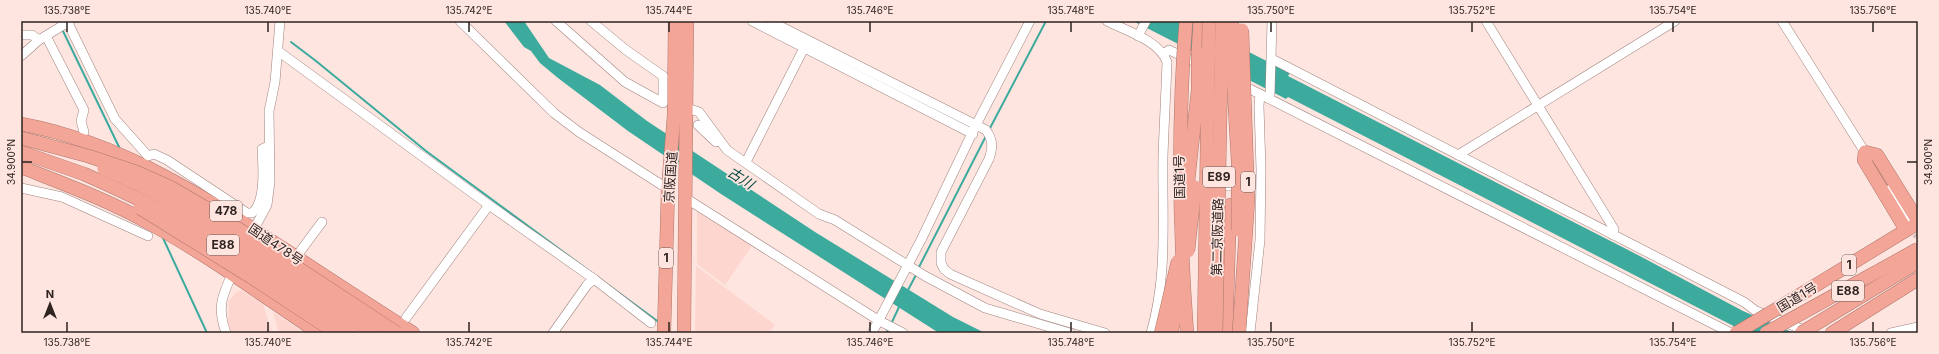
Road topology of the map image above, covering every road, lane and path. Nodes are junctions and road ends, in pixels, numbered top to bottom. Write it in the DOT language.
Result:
graph roads {
  1 [pos="68,21"];
  2 [pos="280,21"];
  3 [pos="460,21"];
  4 [pos="556,21"];
  5 [pos="591,21"];
  6 [pos="675,21"];
  7 [pos="687,21"];
  8 [pos="752,21"];
  9 [pos="770,21"];
  10 [pos="1030,21"];
  11 [pos="1107,21"];
  12 [pos="1186,21"];
  13 [pos="1200,21"];
  14 [pos="1209,21"];
  15 [pos="1222,21"];
  16 [pos="1232,21"];
  17 [pos="1272,21"];
  18 [pos="1486,21"];
  19 [pos="1675,21"];
  20 [pos="1782,21"];
  21 [pos="1145,24"];
  22 [pos="1242,26"];
  23 [pos="21,35"];
  24 [pos="1138,36"];
  25 [pos="44,37"];
  26 [pos="804,48"];
  27 [pos="278,51"];
  28 [pos="1164,54"];
  29 [pos="21,56"];
  30 [pos="1272,60"];
  31 [pos="674,67"];
  32 [pos="1233,74"];
  33 [pos="663,76"];
  34 [pos="621,78"];
  35 [pos="1198,90"];
  36 [pos="1266,96"];
  37 [pos="660,100"];
  38 [pos="1538,105"];
  39 [pos="687,108"];
  40 [pos="21,124"];
  41 [pos="692,124"];
  42 [pos="974,130"];
  43 [pos="84,132"];
  44 [pos="21,139"];
  45 [pos="268,146"];
  46 [pos="92,150"];
  47 [pos="727,150"];
  48 [pos="21,152"];
  49 [pos="1865,152"];
  50 [pos="1458,155"];
  51 [pos="746,162"];
  52 [pos="21,167"];
  53 [pos="84,174"];
  54 [pos="1164,185"];
  55 [pos="668,186"];
  56 [pos="1260,186"];
  57 [pos="21,188"];
  58 [pos="687,196"];
  59 [pos="117,202"];
  60 [pos="489,204"];
  61 [pos="322,222"];
  62 [pos="1912,223"];
  63 [pos="254,229"];
  64 [pos="1613,235"];
  65 [pos="148,236"];
  66 [pos="1918,249"];
  67 [pos="296,257"];
  68 [pos="1918,262"];
  69 [pos="907,266"];
  70 [pos="232,274"];
  71 [pos="594,279"];
  72 [pos="1918,279"];
  73 [pos="879,319"];
  74 [pos="651,323"];
  75 [pos="1918,327"];
  76 [pos="406,328"];
  77 [pos="899,332"];
  78 [pos="226,333"];
  79 [pos="319,333"];
  80 [pos="336,333"];
  81 [pos="352,333"];
  82 [pos="375,333"];
  83 [pos="553,333"];
  84 [pos="664,333"];
  85 [pos="684,333"];
  86 [pos="872,333"];
  87 [pos="1070,333"];
  88 [pos="1105,333"];
  89 [pos="1151,333"];
  90 [pos="1161,333"];
  91 [pos="1171,333"];
  92 [pos="1187,333"];
  93 [pos="1204,333"];
  94 [pos="1216,333"];
  95 [pos="1226,333"];
  96 [pos="1237,333"];
  97 [pos="1250,333"];
  98 [pos="1731,333"];
  99 [pos="1736,333"];
  100 [pos="1766,333"];
  101 [pos="1777,333"];
  102 [pos="1801,333"];
  103 [pos="1813,333"];
  104 [pos="1832,333"];
  105 [pos="1891,333"];
  1 -- 25 [label="street"];
  1 -- 45 [label="street"];
  2 -- 27 [label="street"];
  3 -- 55 [label="street"];
  4 -- 34 [label="street"];
  5 -- 33 [label="street"];
  6 -- 31 [label="highway, 京阪国道 / 1"];
  7 -- 39 [label="highway, 京阪国道 / 1"];
  8 -- 26 [label="street"];
  9 -- 42 [label="street"];
  10 -- 42 [label="street"];
  11 -- 24 [label="street"];
  12 -- 92 [label="highway, 国道1号, bridge"];
  13 -- 35 [label="highway, bridge"];
  14 -- 93 [label="highway, 第二京阪道路 / E89, bridge"];
  15 -- 94 [label="highway, 第二京阪道路 / E89, bridge"];
  16 -- 32 [label="highway, bridge"];
  17 -- 30 [label="street"];
  18 -- 38 [label="street"];
  19 -- 38 [label="street"];
  20 -- 49 [label="street"];
  21 -- 24 [label="street"];
  22 -- 96 [label="highway, 1, bridge"];
  23 -- 25 [label="street"];
  24 -- 28 [label="street"];
  25 -- 29 [label="street"];
  25 -- 43 [label="street"];
  26 -- 42 [label="street"];
  26 -- 51 [label="street"];
  27 -- 45 [label="street"];
  27 -- 60 [label="street"];
  28 -- 36 [label="street"];
  28 -- 54 [label="street"];
  30 -- 36 [label="street"];
  30 -- 50 [label="street"];
  31 -- 33 [label="street"];
  31 -- 55 [label="highway, 京阪国道 / 1"];
  32 -- 95 [label="highway, bridge"];
  32 -- 96 [label="highway, bridge"];
  33 -- 34 [label="street"];
  34 -- 37 [label="street"];
  35 -- 90 [label="highway, bridge"];
  35 -- 91 [label="highway, bridge"];
  36 -- 56 [label="street"];
  36 -- 98 [label="street"];
  38 -- 50 [label="street"];
  38 -- 64 [label="street"];
  39 -- 41 [label="highway, 京阪国道 / 1"];
  39 -- 47 [label="street"];
  40 -- 63 [label="highway, 国道478号 / 478"];
  41 -- 47 [label="street"];
  41 -- 58 [label="highway, 京阪国道 / 1"];
  42 -- 69 [label="street"];
  42 -- 88 [label="street"];
  44 -- 76 [label="highway, bridge"];
  44 -- 82 [label="highway, E88, bridge"];
  45 -- 63 [label="street"];
  46 -- 59 [label="street"];
  47 -- 51 [label="street"];
  48 -- 53 [label="highway, E88"];
  49 -- 62 [label="highway"];
  50 -- 64 [label="street"];
  51 -- 69 [label="street"];
  52 -- 70 [label="highway"];
  53 -- 80 [label="highway, bridge"];
  53 -- 81 [label="highway, E88, bridge"];
  54 -- 56 [label="street"];
  54 -- 89 [label="street"];
  55 -- 84 [label="highway, 京阪国道 / 1"];
  56 -- 97 [label="street"];
  57 -- 65 [label="street"];
  58 -- 73 [label="street"];
  58 -- 85 [label="highway, 京阪国道 / 1"];
  60 -- 71 [label="street"];
  60 -- 76 [label="street"];
  61 -- 67 [label="street"];
  62 -- 99 [label="highway, 国道1号 / 1, bridge"];
  63 -- 67 [label="highway, 国道478号 / 478"];
  63 -- 70 [label="street"];
  64 -- 103 [label="street"];
  66 -- 100 [label="highway, bridge"];
  66 -- 101 [label="highway, E88, bridge"];
  67 -- 76 [label="highway, 国道478号 / 478"];
  68 -- 102 [label="highway, E88, bridge"];
  69 -- 73 [label="street"];
  69 -- 87 [label="street"];
  70 -- 78 [label="street"];
  70 -- 79 [label="highway"];
  71 -- 74 [label="street"];
  71 -- 83 [label="street"];
  72 -- 104 [label="highway"];
  73 -- 77 [label="street"];
  73 -- 86 [label="street"];
  75 -- 105 [label="street"];
}
